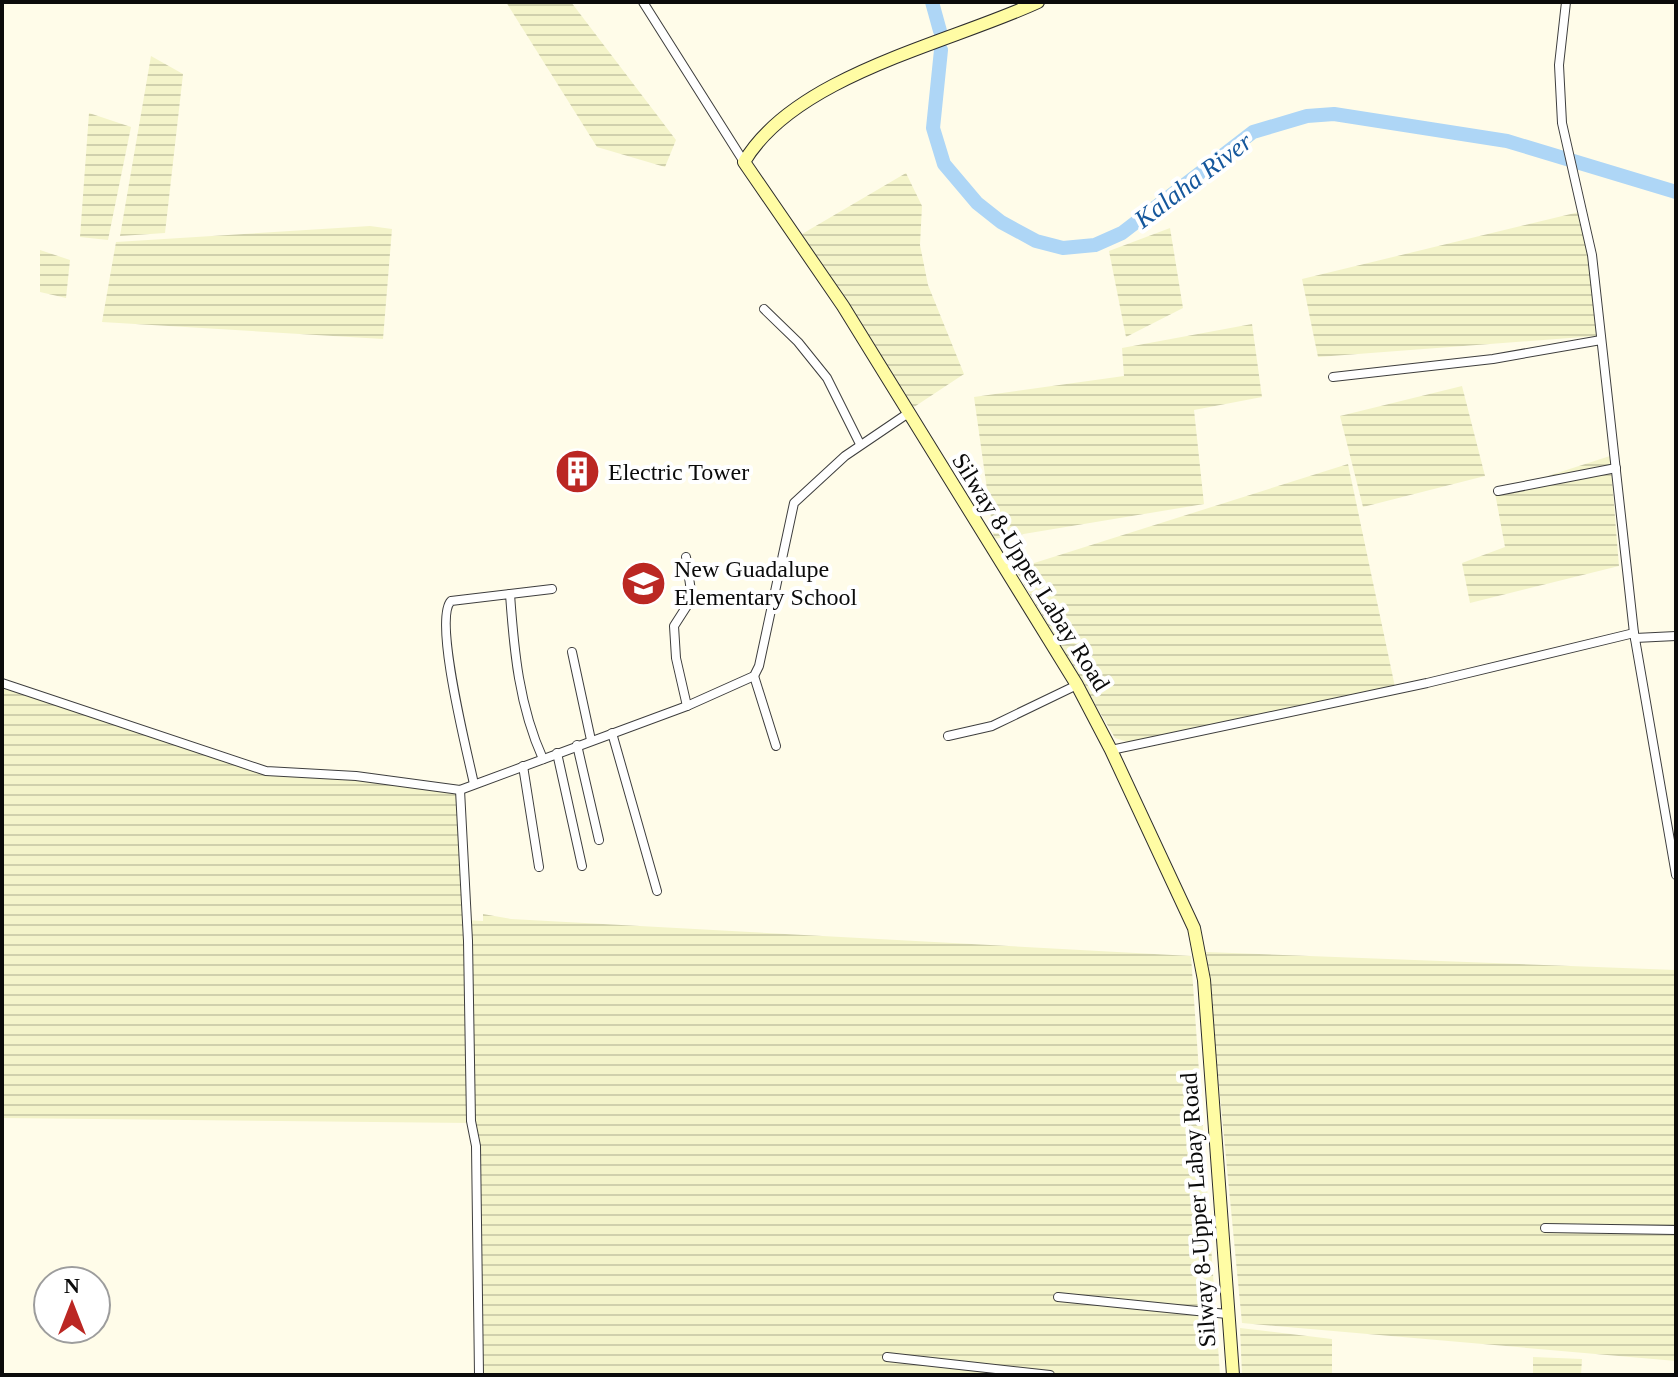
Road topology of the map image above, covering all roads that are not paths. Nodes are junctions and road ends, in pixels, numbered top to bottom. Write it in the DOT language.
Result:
graph roads {
  1 [pos="643,2"];
  2 [pos="1038,2"];
  3 [pos="1566,2"];
  4 [pos="744,162"];
  5 [pos="764,309"];
  6 [pos="1601,340"];
  7 [pos="1333,377"];
  8 [pos="907,414"];
  9 [pos="860,444"];
  10 [pos="1616,468"];
  11 [pos="1498,491"];
  12 [pos="686,557"];
  13 [pos="552,589"];
  14 [pos="510,594"];
  15 [pos="1634,635"];
  16 [pos="1676,636"];
  17 [pos="572,652"];
  18 [pos="754,676"];
  19 [pos="2,683"];
  20 [pos="1077,685"];
  21 [pos="687,706"];
  22 [pos="612,733"];
  23 [pos="948,736"];
  24 [pos="591,740"];
  25 [pos="577,745"];
  26 [pos="776,746"];
  27 [pos="1111,750"];
  28 [pos="557,753"];
  29 [pos="543,759"];
  30 [pos="523,766"];
  31 [pos="474,784"];
  32 [pos="460,790"];
  33 [pos="599,840"];
  34 [pos="582,866"];
  35 [pos="539,867"];
  36 [pos="1676,875"];
  37 [pos="657,891"];
  38 [pos="1545,1228"];
  39 [pos="1676,1230"];
  40 [pos="1058,1297"];
  41 [pos="1227,1314"];
  42 [pos="887,1357"];
  43 [pos="479,1375"];
  44 [pos="1050,1375"];
  45 [pos="1233,1375"];
  1 -- 4 [label="street"];
  2 -- 4 [label="main road"];
  3 -- 6 [label="street"];
  4 -- 8 [label="main road, Silway 8-Upper Labay Road"];
  5 -- 9 [label="street"];
  6 -- 7 [label="street"];
  6 -- 10 [label="street"];
  8 -- 9 [label="street"];
  8 -- 20 [label="main road, Silway 8-Upper Labay Road"];
  9 -- 18 [label="street"];
  10 -- 11 [label="street"];
  10 -- 15 [label="street"];
  12 -- 21 [label="street"];
  13 -- 14 [label="street"];
  14 -- 29 [label="street"];
  14 -- 31 [label="street"];
  15 -- 16 [label="street"];
  15 -- 27 [label="street"];
  15 -- 36 [label="street"];
  17 -- 24 [label="street"];
  18 -- 21 [label="street"];
  18 -- 26 [label="street"];
  19 -- 32 [label="street"];
  20 -- 23 [label="street"];
  20 -- 27 [label="main road, Silway 8-Upper Labay Road"];
  21 -- 22 [label="street"];
  22 -- 24 [label="street"];
  22 -- 37 [label="street"];
  24 -- 25 [label="street"];
  25 -- 28 [label="street"];
  25 -- 33 [label="street"];
  27 -- 41 [label="main road, Silway 8-Upper Labay Road"];
  28 -- 29 [label="street"];
  28 -- 34 [label="street"];
  29 -- 30 [label="street"];
  30 -- 31 [label="street"];
  30 -- 35 [label="street"];
  31 -- 32 [label="street"];
  32 -- 43 [label="street"];
  38 -- 39 [label="street"];
  40 -- 41 [label="street"];
  41 -- 45 [label="main road, Silway 8-Upper Labay Road"];
  42 -- 44 [label="street"];
}
